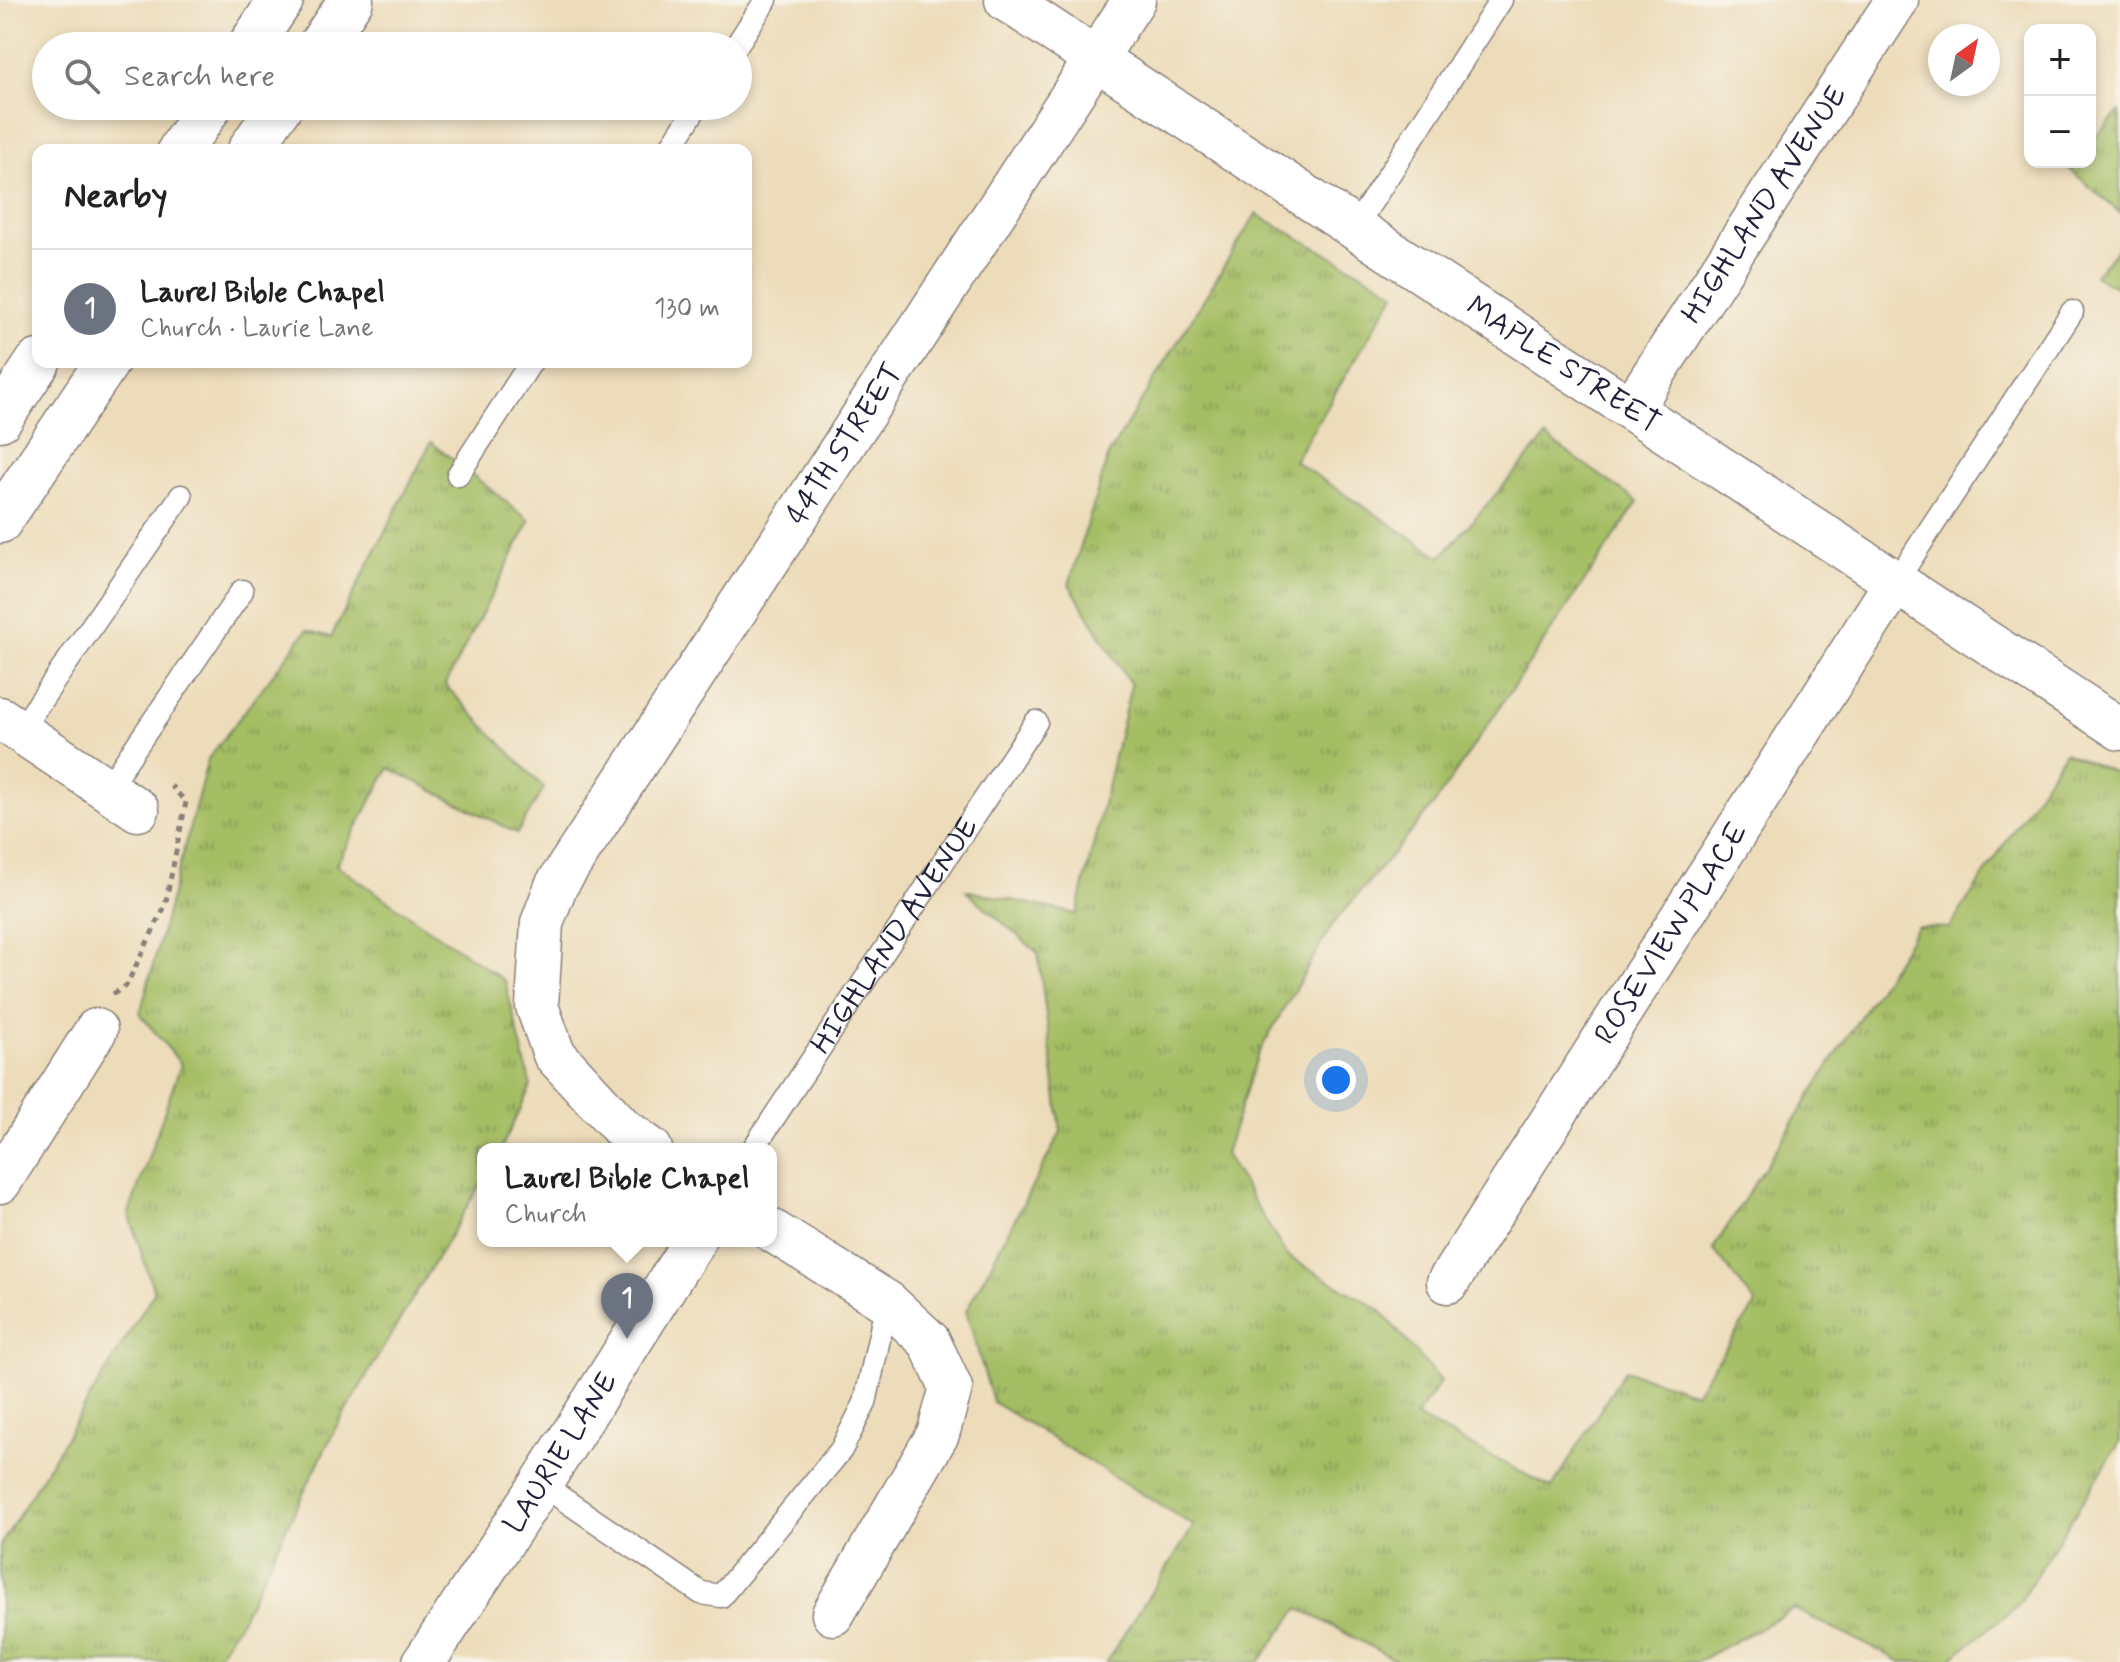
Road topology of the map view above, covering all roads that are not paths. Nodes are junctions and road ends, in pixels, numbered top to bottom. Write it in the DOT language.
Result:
graph roads {
  1 [pos="281,0"];
  2 [pos="351,0"];
  3 [pos="766,0"];
  4 [pos="1006,0"];
  5 [pos="1134,0"];
  6 [pos="1501,0"];
  7 [pos="1897,0"];
  8 [pos="259,32"];
  9 [pos="329,32"];
  10 [pos="745,32"];
  11 [pos="1097,58"];
  12 [pos="200,120"];
  13 [pos="688,120"];
  14 [pos="184,144"];
  15 [pos="673,144"];
  16 [pos="1354,229"];
  17 [pos="2072,312"];
  18 [pos="34,368"];
  19 [pos="103,368"];
  20 [pos="527,368"];
  21 [pos="1631,409"];
  22 [pos="0,419"];
  23 [pos="458,475"];
  24 [pos="181,496"];
  25 [pos="0,521"];
  26 [pos="1895,583"];
  27 [pos="242,591"];
  28 [pos="1036,722"];
  29 [pos="10,724"];
  30 [pos="2120,729"];
  31 [pos="122,799"];
  32 [pos="96,1030"];
  33 [pos="643,1143"];
  34 [pos="757,1143"];
  35 [pos="0,1182"];
  36 [pos="777,1234"];
  37 [pos="690,1247"];
  38 [pos="1448,1282"];
  39 [pos="887,1302"];
  40 [pos="541,1484"];
  41 [pos="833,1614"];
  42 [pos="424,1662"];
  1 -- 8 [label="main road"];
  2 -- 9 [label="main road"];
  3 -- 10 [label="lane"];
  4 -- 11 [label="street, MAPLE STREET"];
  5 -- 11 [label="street, 44TH STREET"];
  6 -- 16 [label="lane"];
  7 -- 21 [label="street, HIGHLAND AVENUE"];
  11 -- 16 [label="street, MAPLE STREET"];
  11 -- 33 [label="street, 44TH STREET"];
  12 -- 14 [label="main road"];
  13 -- 15 [label="lane"];
  16 -- 21 [label="street, MAPLE STREET"];
  17 -- 26 [label="lane"];
  18 -- 22 [label="main road"];
  19 -- 25 [label="main road"];
  20 -- 23 [label="lane"];
  21 -- 26 [label="street, MAPLE STREET"];
  24 -- 29 [label="lane"];
  26 -- 30 [label="street, MAPLE STREET"];
  26 -- 38 [label="street, ROSEVIEW PLACE"];
  27 -- 31 [label="lane"];
  28 -- 34 [label="lane, HIGHLAND AVENUE"];
  29 -- 31 [label="street"];
  32 -- 35 [label="street"];
  36 -- 39 [label="street"];
  37 -- 40 [label="street, LAURIE LANE"];
  39 -- 40 [label="lane"];
  39 -- 41 [label="street"];
  40 -- 42 [label="street, LAURIE LANE"];
}
